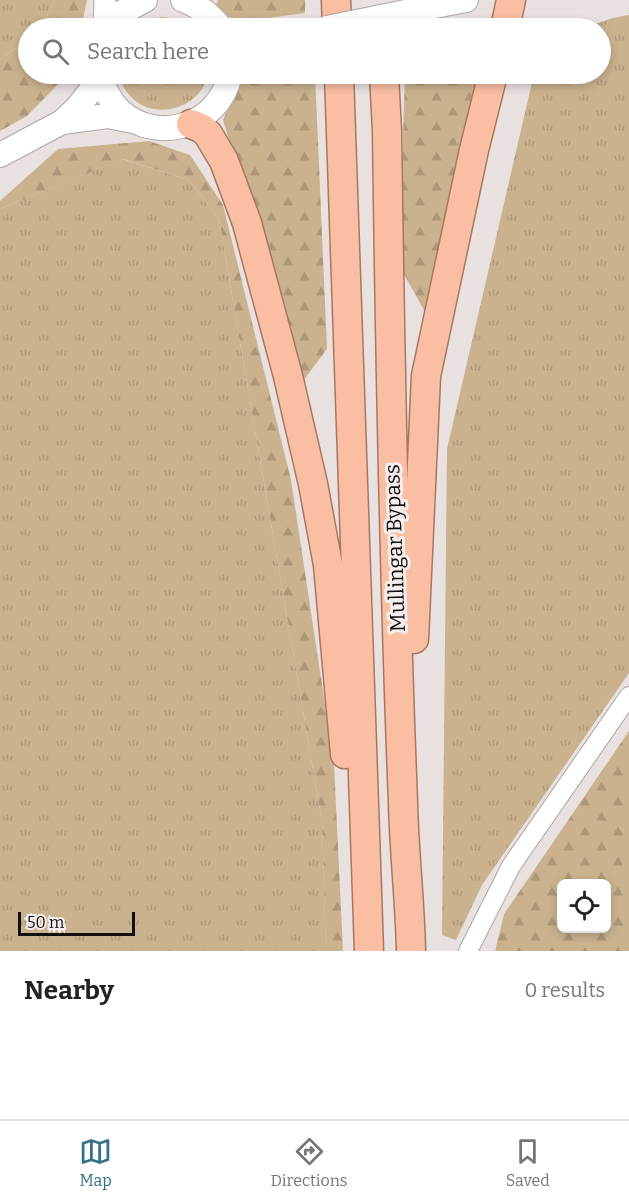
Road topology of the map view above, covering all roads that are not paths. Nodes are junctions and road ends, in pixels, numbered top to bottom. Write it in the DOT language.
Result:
graph roads {
  1 [pos="105,0"];
  2 [pos="145,0"];
  3 [pos="183,0"];
  4 [pos="336,0"];
  5 [pos="380,0"];
  6 [pos="466,0"];
  7 [pos="511,0"];
  8 [pos="104,18"];
  9 [pos="117,18"];
  10 [pos="212,18"];
  11 [pos="337,18"];
  12 [pos="376,18"];
  13 [pos="381,18"];
  14 [pos="507,18"];
  15 [pos="94,84"];
  16 [pos="103,84"];
  17 [pos="228,84"];
  18 [pos="339,84"];
  19 [pos="385,84"];
  20 [pos="490,84"];
  21 [pos="62,122"];
  22 [pos="135,122"];
  23 [pos="191,124"];
  24 [pos="0,155"];
  25 [pos="629,696"];
  26 [pos="409,893"];
  27 [pos="355,951"];
  28 [pos="369,951"];
  29 [pos="411,951"];
  30 [pos="468,951"];
  1 -- 8 [label="street"];
  2 -- 9 [label="main road"];
  3 -- 10 [label="main road"];
  4 -- 11 [label="highway"];
  5 -- 13 [label="highway"];
  6 -- 12 [label="main road, bridge"];
  7 -- 14 [label="highway"];
  15 -- 21 [label="main road"];
  16 -- 22 [label="main road"];
  17 -- 23 [label="main road"];
  18 -- 28 [label="highway, Mullingar Bypass"];
  19 -- 26 [label="highway, Mullingar Bypass"];
  20 -- 26 [label="highway"];
  21 -- 22 [label="main road"];
  21 -- 24 [label="main road"];
  22 -- 23 [label="main road"];
  23 -- 27 [label="highway"];
  25 -- 30 [label="street"];
  26 -- 29 [label="highway, Mullingar Bypass"];
}
